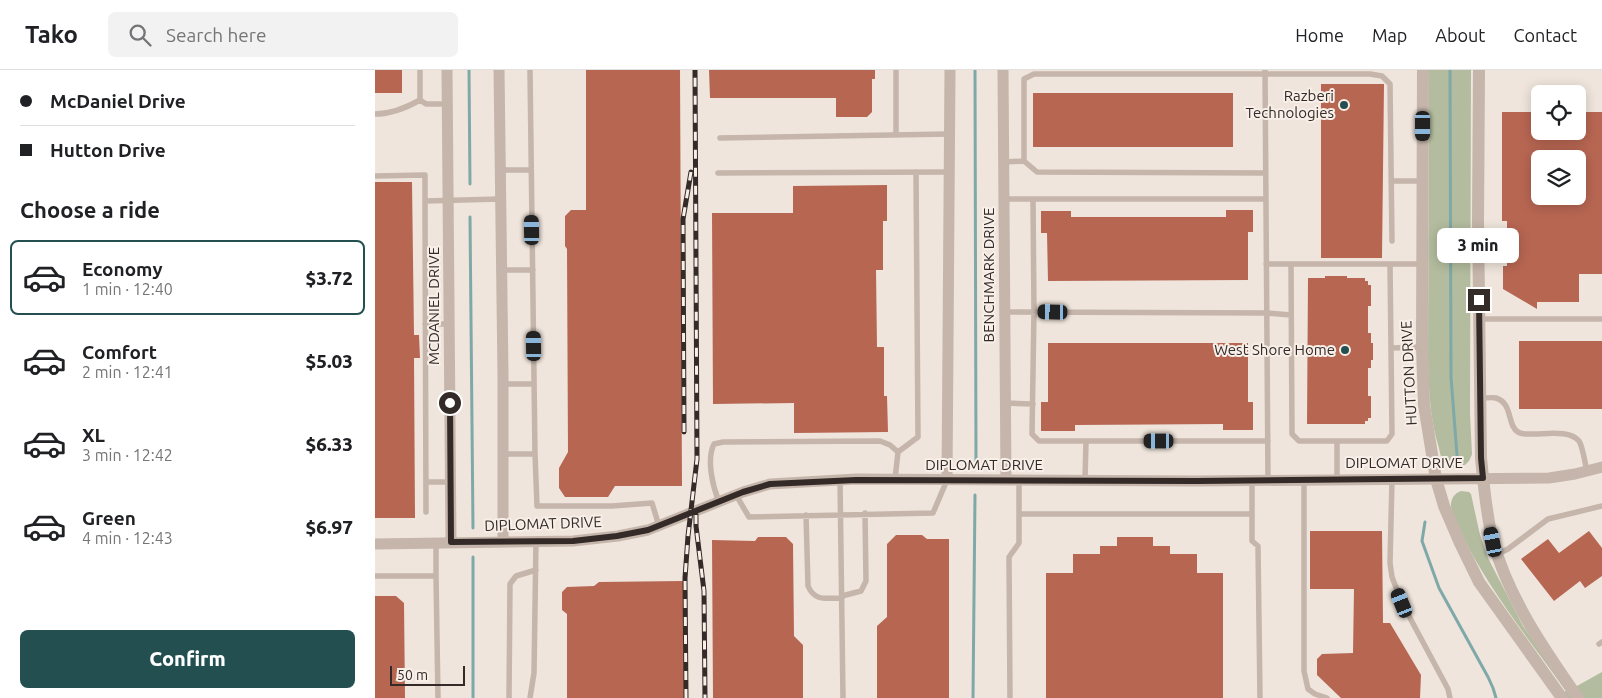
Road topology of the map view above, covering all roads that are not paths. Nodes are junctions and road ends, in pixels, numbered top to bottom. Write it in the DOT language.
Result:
graph roads {
  1 [pos="420,70"];
  2 [pos="447,70"];
  3 [pos="499,70"];
  4 [pos="530,70"];
  5 [pos="896,70"];
  6 [pos="950,70"];
  7 [pos="1003,70"];
  8 [pos="1423,70"];
  9 [pos="1479,70"];
  10 [pos="1109,72"];
  11 [pos="1265,72"];
  12 [pos="420,100"];
  13 [pos="447,104"];
  14 [pos="375,114"];
  15 [pos="949,134"];
  16 [pos="896,135"];
  17 [pos="721,138"];
  18 [pos="1003,162"];
  19 [pos="1024,162"];
  20 [pos="500,170"];
  21 [pos="531,170"];
  22 [pos="916,172"];
  23 [pos="949,172"];
  24 [pos="1265,172"];
  25 [pos="719,173"];
  26 [pos="375,176"];
  27 [pos="1391,181"];
  28 [pos="1423,181"];
  29 [pos="500,199"];
  30 [pos="1003,199"];
  31 [pos="1033,199"];
  32 [pos="1266,199"];
  33 [pos="448,200"];
  34 [pos="425,201"];
  35 [pos="1392,241"];
  36 [pos="1266,264"];
  37 [pos="1291,264"];
  38 [pos="1390,264"];
  39 [pos="1422,264"];
  40 [pos="501,270"];
  41 [pos="533,270"];
  42 [pos="1034,311"];
  43 [pos="1004,312"];
  44 [pos="1267,313"];
  45 [pos="1291,315"];
  46 [pos="1479,319"];
  47 [pos="1602,319"];
  48 [pos="425,324"];
  49 [pos="449,324"];
  50 [pos="1422,347"];
  51 [pos="1391,348"];
  52 [pos="503,384"];
  53 [pos="534,384"];
  54 [pos="1480,399"];
  55 [pos="1005,404"];
  56 [pos="1033,404"];
  57 [pos="1086,441"];
  58 [pos="1267,441"];
  59 [pos="1337,441"];
  60 [pos="898,452"];
  61 [pos="503,454"];
  62 [pos="535,454"];
  63 [pos="1602,467"];
  64 [pos="1587,471"];
  65 [pos="1483,478"];
  66 [pos="1337,479"];
  67 [pos="1392,479"];
  68 [pos="1436,479"];
  69 [pos="840,480"];
  70 [pos="895,480"];
  71 [pos="947,480"];
  72 [pos="1006,480"];
  73 [pos="1019,480"];
  74 [pos="1085,480"];
  75 [pos="1252,480"];
  76 [pos="1268,480"];
  77 [pos="1304,480"];
  78 [pos="426,482"];
  79 [pos="450,482"];
  80 [pos="736,495"];
  81 [pos="719,502"];
  82 [pos="1601,508"];
  83 [pos="426,512"];
  84 [pos="865,513"];
  85 [pos="840,514"];
  86 [pos="1019,514"];
  87 [pos="1252,514"];
  88 [pos="806,515"];
  89 [pos="659,526"];
  90 [pos="503,541"];
  91 [pos="536,541"];
  92 [pos="435,542"];
  93 [pos="451,542"];
  94 [pos="375,544"];
  95 [pos="1498,554"];
  96 [pos="536,570"];
  97 [pos="375,576"];
  98 [pos="436,576"];
  99 [pos="842,597"];
  100 [pos="438,698"];
  101 [pos="509,698"];
  102 [pos="530,698"];
  103 [pos="843,698"];
  104 [pos="1010,698"];
  105 [pos="1260,698"];
  106 [pos="1327,698"];
  107 [pos="1450,698"];
  108 [pos="1562,698"];
  109 [pos="1578,698"];
  1 -- 12 [label="lane"];
  2 -- 13 [label="street, MCDANIEL DRIVE"];
  3 -- 20 [label="street"];
  4 -- 21 [label="lane"];
  5 -- 16 [label="lane"];
  6 -- 15 [label="street"];
  7 -- 18 [label="street, BENCHMARK DRIVE"];
  8 -- 28 [label="street, HUTTON DRIVE"];
  9 -- 46 [label="street"];
  10 -- 11 [label="lane"];
  10 -- 19 [label="lane"];
  11 -- 24 [label="lane"];
  11 -- 27 [label="lane"];
  12 -- 13 [label="lane"];
  12 -- 14 [label="lane"];
  13 -- 33 [label="street, MCDANIEL DRIVE"];
  15 -- 16 [label="lane"];
  15 -- 23 [label="street"];
  16 -- 17 [label="lane"];
  18 -- 19 [label="lane"];
  18 -- 30 [label="street, BENCHMARK DRIVE"];
  19 -- 24 [label="lane"];
  20 -- 21 [label="lane"];
  20 -- 29 [label="street"];
  21 -- 41 [label="lane"];
  22 -- 23 [label="lane"];
  22 -- 25 [label="lane"];
  22 -- 60 [label="lane"];
  23 -- 71 [label="street"];
  24 -- 32 [label="lane"];
  26 -- 34 [label="lane"];
  27 -- 28 [label="lane"];
  27 -- 35 [label="lane"];
  28 -- 39 [label="street, HUTTON DRIVE"];
  29 -- 33 [label="lane"];
  29 -- 40 [label="street"];
  30 -- 31 [label="lane"];
  30 -- 43 [label="street, BENCHMARK DRIVE"];
  31 -- 32 [label="lane"];
  31 -- 42 [label="lane"];
  32 -- 36 [label="lane"];
  33 -- 34 [label="lane"];
  33 -- 49 [label="street, MCDANIEL DRIVE"];
  34 -- 48 [label="lane"];
  36 -- 37 [label="lane"];
  36 -- 44 [label="lane"];
  37 -- 38 [label="lane"];
  37 -- 45 [label="lane"];
  38 -- 39 [label="lane"];
  38 -- 51 [label="lane"];
  39 -- 50 [label="street, HUTTON DRIVE"];
  40 -- 41 [label="lane"];
  40 -- 52 [label="street"];
  41 -- 53 [label="lane"];
  42 -- 43 [label="lane"];
  42 -- 44 [label="lane"];
  42 -- 56 [label="lane"];
  43 -- 55 [label="street, BENCHMARK DRIVE"];
  44 -- 45 [label="lane"];
  44 -- 58 [label="lane"];
  45 -- 59 [label="lane"];
  46 -- 47 [label="lane"];
  46 -- 54 [label="street"];
  48 -- 49 [label="lane"];
  48 -- 78 [label="lane"];
  49 -- 79 [label="street, MCDANIEL DRIVE"];
  50 -- 51 [label="lane"];
  50 -- 68 [label="street, HUTTON DRIVE"];
  51 -- 59 [label="lane"];
  52 -- 53 [label="lane"];
  52 -- 61 [label="street"];
  53 -- 62 [label="lane"];
  54 -- 64 [label="lane"];
  54 -- 65 [label="street"];
  55 -- 56 [label="lane"];
  55 -- 72 [label="street, BENCHMARK DRIVE"];
  56 -- 57 [label="lane"];
  57 -- 58 [label="lane"];
  57 -- 74 [label="lane"];
  58 -- 76 [label="lane"];
  59 -- 66 [label="lane"];
  60 -- 70 [label="lane"];
  60 -- 81 [label="lane"];
  61 -- 62 [label="lane"];
  61 -- 90 [label="street"];
  62 -- 89 [label="lane"];
  63 -- 64 [label="street, DIPLOMAT DRIVE"];
  64 -- 65 [label="street, DIPLOMAT DRIVE"];
  65 -- 68 [label="street, DIPLOMAT DRIVE"];
  65 -- 95 [label="street"];
  66 -- 67 [label="street, DIPLOMAT DRIVE"];
  66 -- 77 [label="street, DIPLOMAT DRIVE"];
  67 -- 68 [label="street, DIPLOMAT DRIVE"];
  67 -- 107 [label="lane"];
  68 -- 108 [label="street, HUTTON DRIVE"];
  69 -- 70 [label="street, DIPLOMAT DRIVE"];
  69 -- 80 [label="street, DIPLOMAT DRIVE"];
  69 -- 85 [label="lane"];
  70 -- 71 [label="street, DIPLOMAT DRIVE"];
  71 -- 72 [label="street, DIPLOMAT DRIVE"];
  71 -- 84 [label="lane"];
  72 -- 73 [label="street, DIPLOMAT DRIVE"];
  73 -- 74 [label="street, DIPLOMAT DRIVE"];
  73 -- 86 [label="lane"];
  74 -- 75 [label="street, DIPLOMAT DRIVE"];
  75 -- 76 [label="street, DIPLOMAT DRIVE"];
  75 -- 87 [label="lane"];
  76 -- 77 [label="street, DIPLOMAT DRIVE"];
  77 -- 106 [label="lane"];
  78 -- 79 [label="lane"];
  78 -- 83 [label="lane"];
  79 -- 93 [label="street, MCDANIEL DRIVE"];
  80 -- 81 [label="street, DIPLOMAT DRIVE"];
  80 -- 88 [label="lane"];
  81 -- 89 [label="street, DIPLOMAT DRIVE"];
  82 -- 95 [label="lane"];
  84 -- 85 [label="lane"];
  84 -- 99 [label="lane"];
  85 -- 88 [label="lane"];
  85 -- 99 [label="lane"];
  86 -- 87 [label="lane"];
  86 -- 104 [label="lane"];
  87 -- 105 [label="lane"];
  88 -- 99 [label="lane"];
  89 -- 91 [label="street, DIPLOMAT DRIVE"];
  90 -- 91 [label="street, DIPLOMAT DRIVE"];
  90 -- 93 [label="street, DIPLOMAT DRIVE"];
  91 -- 96 [label="lane"];
  92 -- 93 [label="street, DIPLOMAT DRIVE"];
  92 -- 94 [label="street, DIPLOMAT DRIVE"];
  92 -- 98 [label="lane"];
  95 -- 109 [label="street"];
  96 -- 101 [label="lane"];
  96 -- 102 [label="lane"];
  97 -- 98 [label="lane"];
  98 -- 100 [label="lane"];
  99 -- 103 [label="lane"];
}
